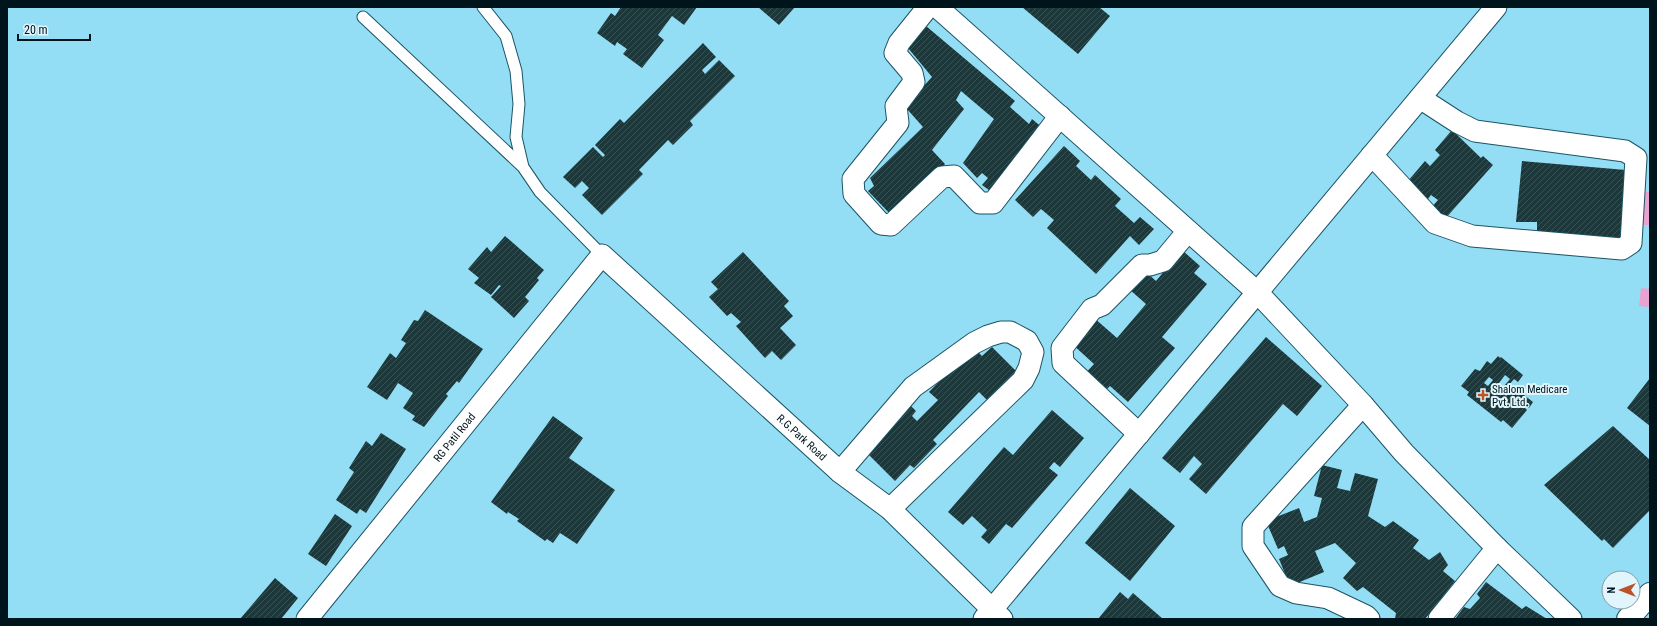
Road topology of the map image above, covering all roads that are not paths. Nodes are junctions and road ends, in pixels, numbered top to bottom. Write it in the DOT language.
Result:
graph roads {
  1 [pos="484,7"];
  2 [pos="928,7"];
  3 [pos="937,7"];
  4 [pos="1496,7"];
  5 [pos="363,18"];
  6 [pos="1420,98"];
  7 [pos="1060,116"];
  8 [pos="1372,155"];
  9 [pos="523,167"];
  10 [pos="1188,231"];
  11 [pos="602,255"];
  12 [pos="1258,293"];
  13 [pos="1363,405"];
  14 [pos="1139,434"];
  15 [pos="840,472"];
  16 [pos="890,510"];
  17 [pos="1497,548"];
  18 [pos="1650,594"];
  19 [pos="992,616"];
  20 [pos="307,619"];
  21 [pos="1369,619"];
  22 [pos="1439,619"];
  23 [pos="1571,619"];
  24 [pos="1628,619"];
  1 -- 9 [label="lane"];
  2 -- 7 [label="street"];
  3 -- 7 [label="street"];
  4 -- 6 [label="street"];
  5 -- 9 [label="lane"];
  6 -- 8 [label="street"];
  6 -- 8 [label="street"];
  7 -- 10 [label="street"];
  8 -- 12 [label="street"];
  9 -- 11 [label="lane"];
  10 -- 12 [label="street"];
  10 -- 14 [label="street"];
  11 -- 15 [label="street, R.G.Park Road"];
  11 -- 20 [label="street, RG Patil Road"];
  12 -- 13 [label="street"];
  12 -- 14 [label="street"];
  13 -- 17 [label="street"];
  13 -- 21 [label="street"];
  14 -- 19 [label="street"];
  15 -- 16 [label="street, R.G.Park Road"];
  15 -- 16 [label="street"];
  16 -- 19 [label="street, R.G.Park Road"];
  17 -- 22 [label="street"];
  17 -- 23 [label="street"];
  18 -- 24 [label="street"];
}
